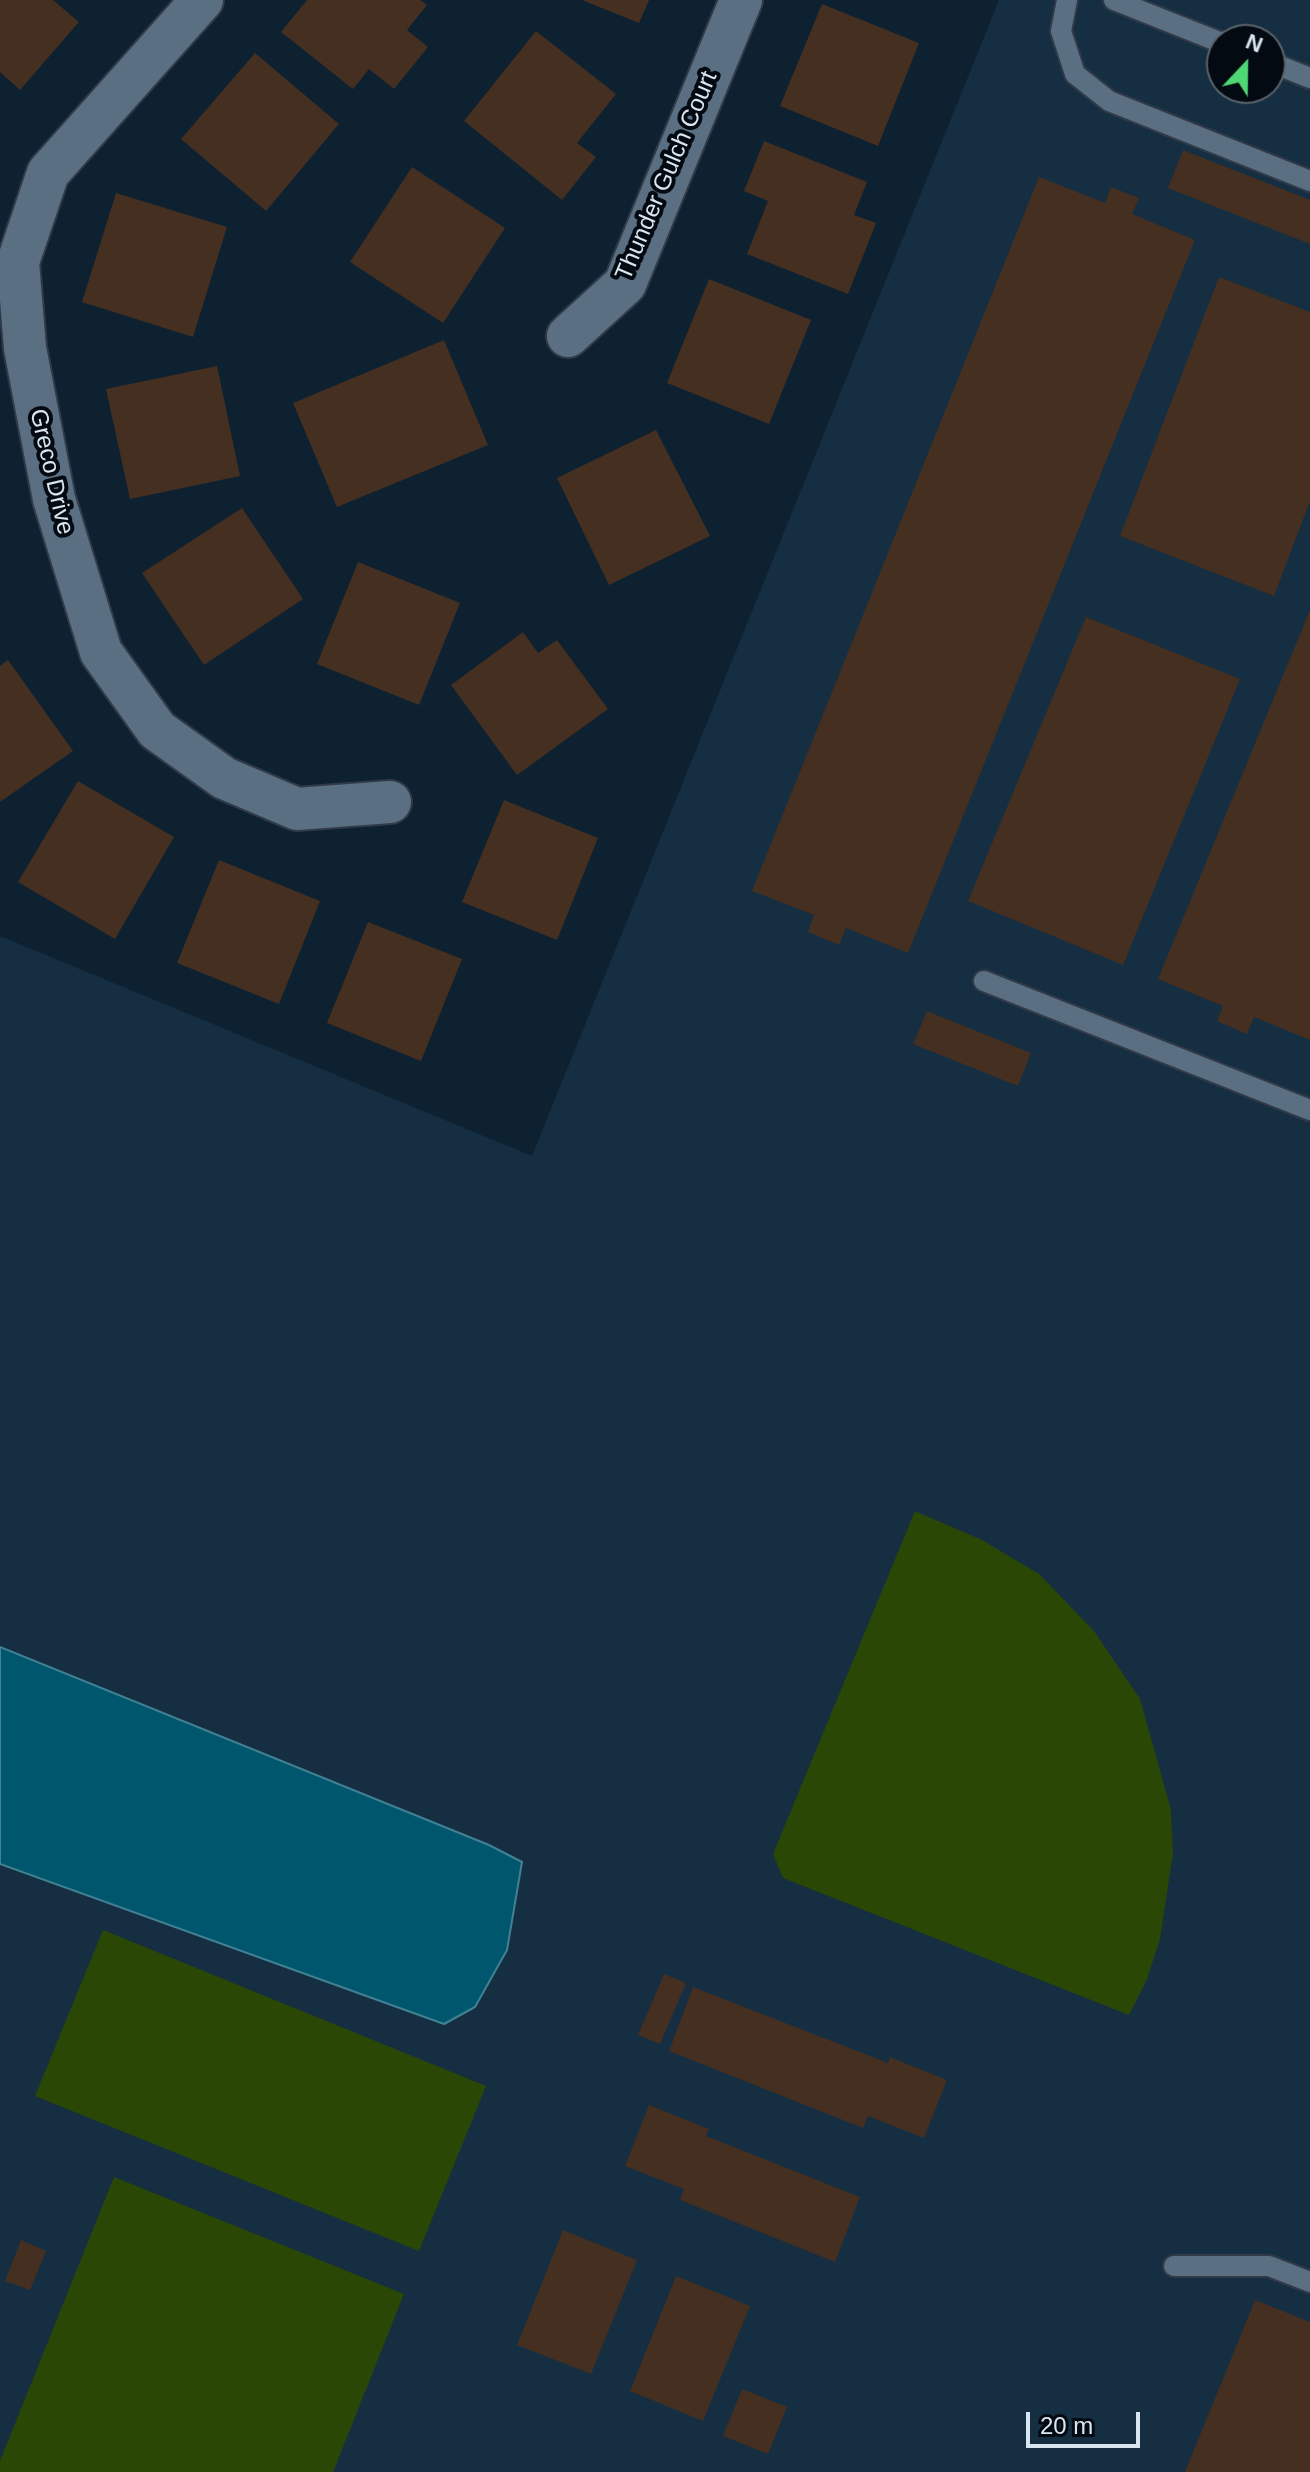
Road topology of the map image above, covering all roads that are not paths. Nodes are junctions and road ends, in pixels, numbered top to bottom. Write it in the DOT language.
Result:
graph roads {
  1 [pos="202,0"];
  2 [pos="741,0"];
  3 [pos="1067,0"];
  4 [pos="1114,0"];
  5 [pos="1206,37"];
  6 [pos="1286,68"];
  7 [pos="1310,78"];
  8 [pos="1310,181"];
  9 [pos="568,336"];
  10 [pos="390,802"];
  11 [pos="984,981"];
  12 [pos="1310,1110"];
  13 [pos="1174,2266"];
  14 [pos="1310,2282"];
  1 -- 10 [label="street, Greco Drive"];
  2 -- 9 [label="street, Thunder Gulch Court"];
  3 -- 8 [label="lane"];
  4 -- 5 [label="lane"];
  6 -- 7 [label="lane"];
  11 -- 12 [label="lane"];
  13 -- 14 [label="lane"];
}
